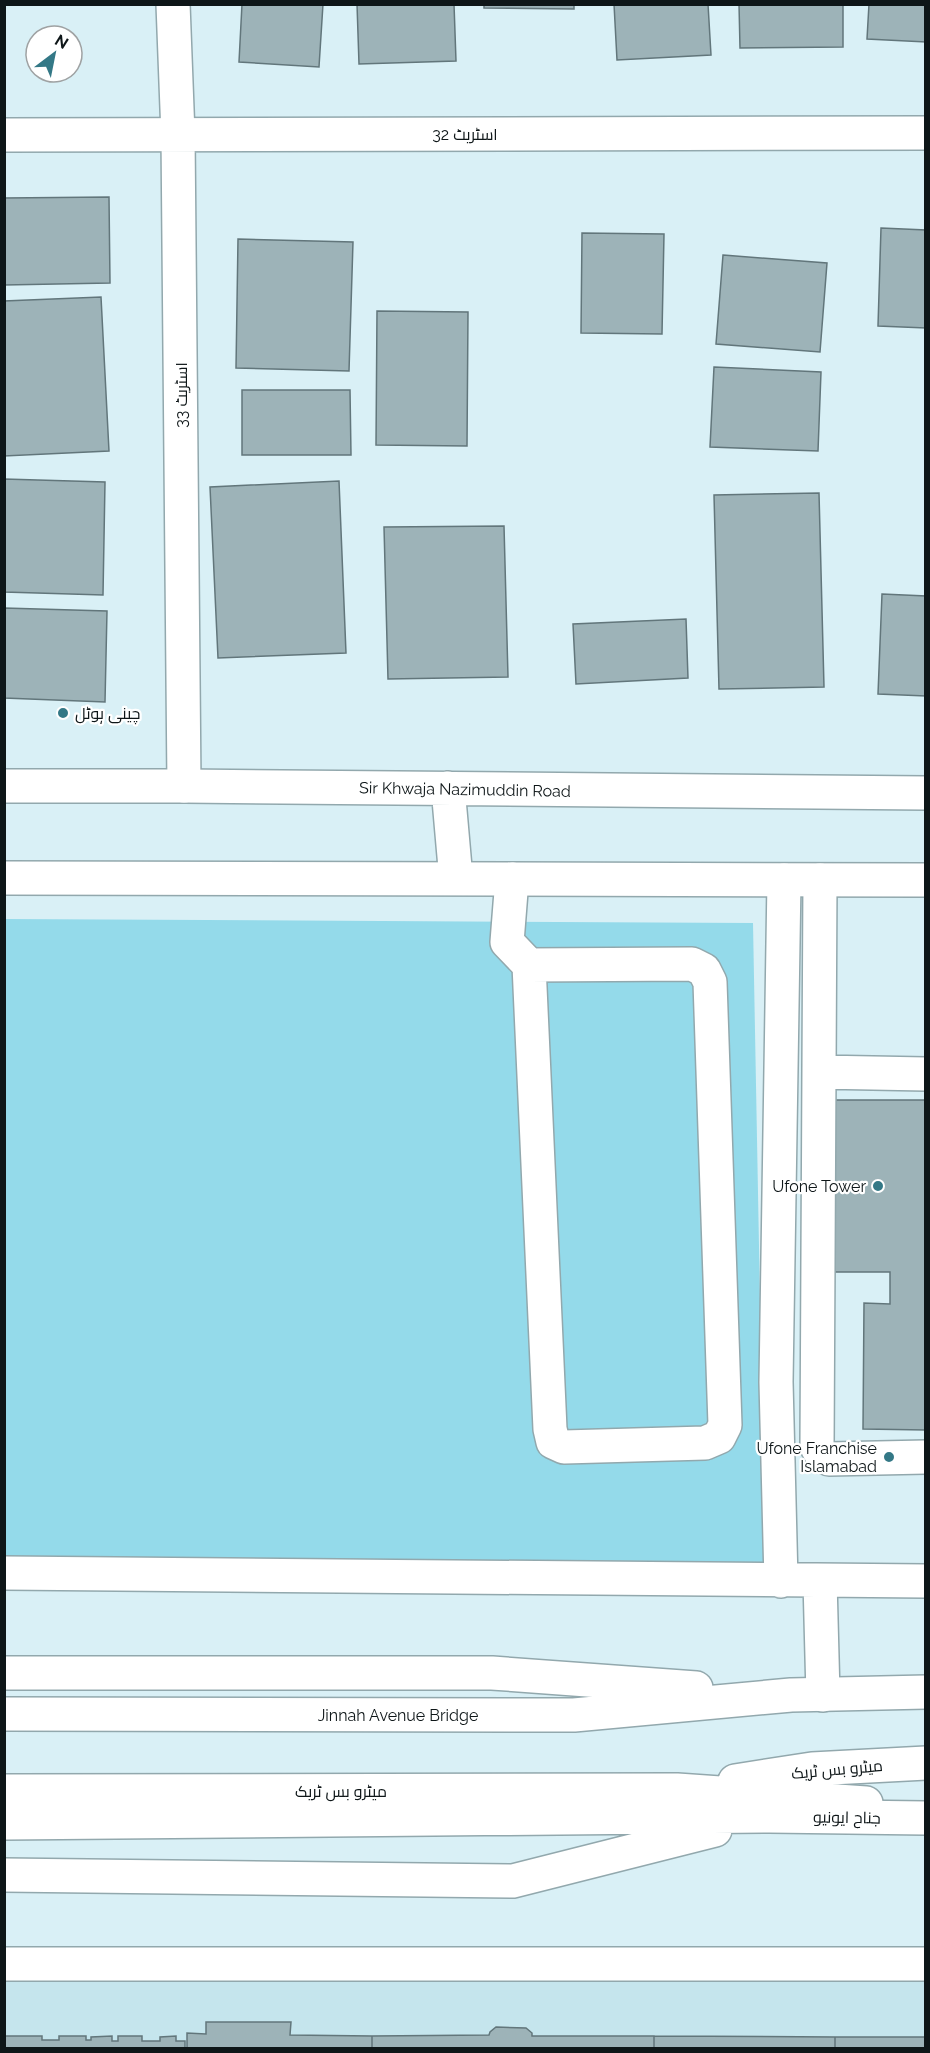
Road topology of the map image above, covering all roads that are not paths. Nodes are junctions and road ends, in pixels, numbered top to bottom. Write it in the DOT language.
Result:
graph roads {
  1 [pos="173,4"];
  2 [pos="926,133"];
  3 [pos="4,135"];
  4 [pos="178,135"];
  5 [pos="4,786"];
  6 [pos="184,786"];
  7 [pos="448,788"];
  8 [pos="926,794"];
  9 [pos="4,878"];
  10 [pos="456,879"];
  11 [pos="512,879"];
  12 [pos="784,880"];
  13 [pos="820,880"];
  14 [pos="926,880"];
  15 [pos="529,965"];
  16 [pos="819,1072"];
  17 [pos="926,1074"];
  18 [pos="926,1457"];
  19 [pos="4,1573"];
  20 [pos="781,1581"];
  21 [pos="820,1581"];
  22 [pos="926,1581"];
  23 [pos="4,1672"];
  24 [pos="926,1692"];
  25 [pos="807,1695"];
  26 [pos="4,1714"];
  27 [pos="926,1763"];
  28 [pos="677,1790"];
  29 [pos="4,1791"];
  30 [pos="926,1803"];
  31 [pos="769,1816"];
  32 [pos="926,1818"];
  33 [pos="4,1823"];
  34 [pos="4,1875"];
  35 [pos="4,1964"];
  36 [pos="926,1964"];
  1 -- 4 [label="main road, اسٹریٹ 33"];
  2 -- 4 [label="main road, اسٹریٹ 32"];
  3 -- 4 [label="main road, اسٹریٹ 32"];
  4 -- 6 [label="main road, اسٹریٹ 33"];
  5 -- 6 [label="main road, Sir Khwaja Nazimuddin Road"];
  6 -- 7 [label="main road, Sir Khwaja Nazimuddin Road"];
  7 -- 8 [label="main road, Sir Khwaja Nazimuddin Road"];
  7 -- 10 [label="main road"];
  9 -- 10 [label="main road"];
  10 -- 11 [label="main road"];
  11 -- 12 [label="main road"];
  11 -- 15 [label="main road"];
  12 -- 13 [label="main road"];
  12 -- 20 [label="main road"];
  13 -- 14 [label="main road"];
  13 -- 16 [label="main road"];
  15 -- 15 [label="main road"];
  16 -- 17 [label="main road"];
  16 -- 18 [label="main road"];
  19 -- 20 [label="main road"];
  20 -- 21 [label="main road"];
  21 -- 22 [label="main road"];
  21 -- 25 [label="main road"];
  23 -- 25 [label="main road"];
  24 -- 25 [label="main road"];
  25 -- 26 [label="main road, Jinnah Avenue Bridge"];
  27 -- 28 [label="main road, میٹرو بس ٹریک"];
  28 -- 29 [label="main road, میٹرو بس ٹریک"];
  28 -- 30 [label="main road, میٹرو بس ٹریک"];
  31 -- 32 [label="main road, جناح ایونیو"];
  31 -- 33 [label="main road"];
  31 -- 34 [label="main road"];
  35 -- 36 [label="main road"];
}
